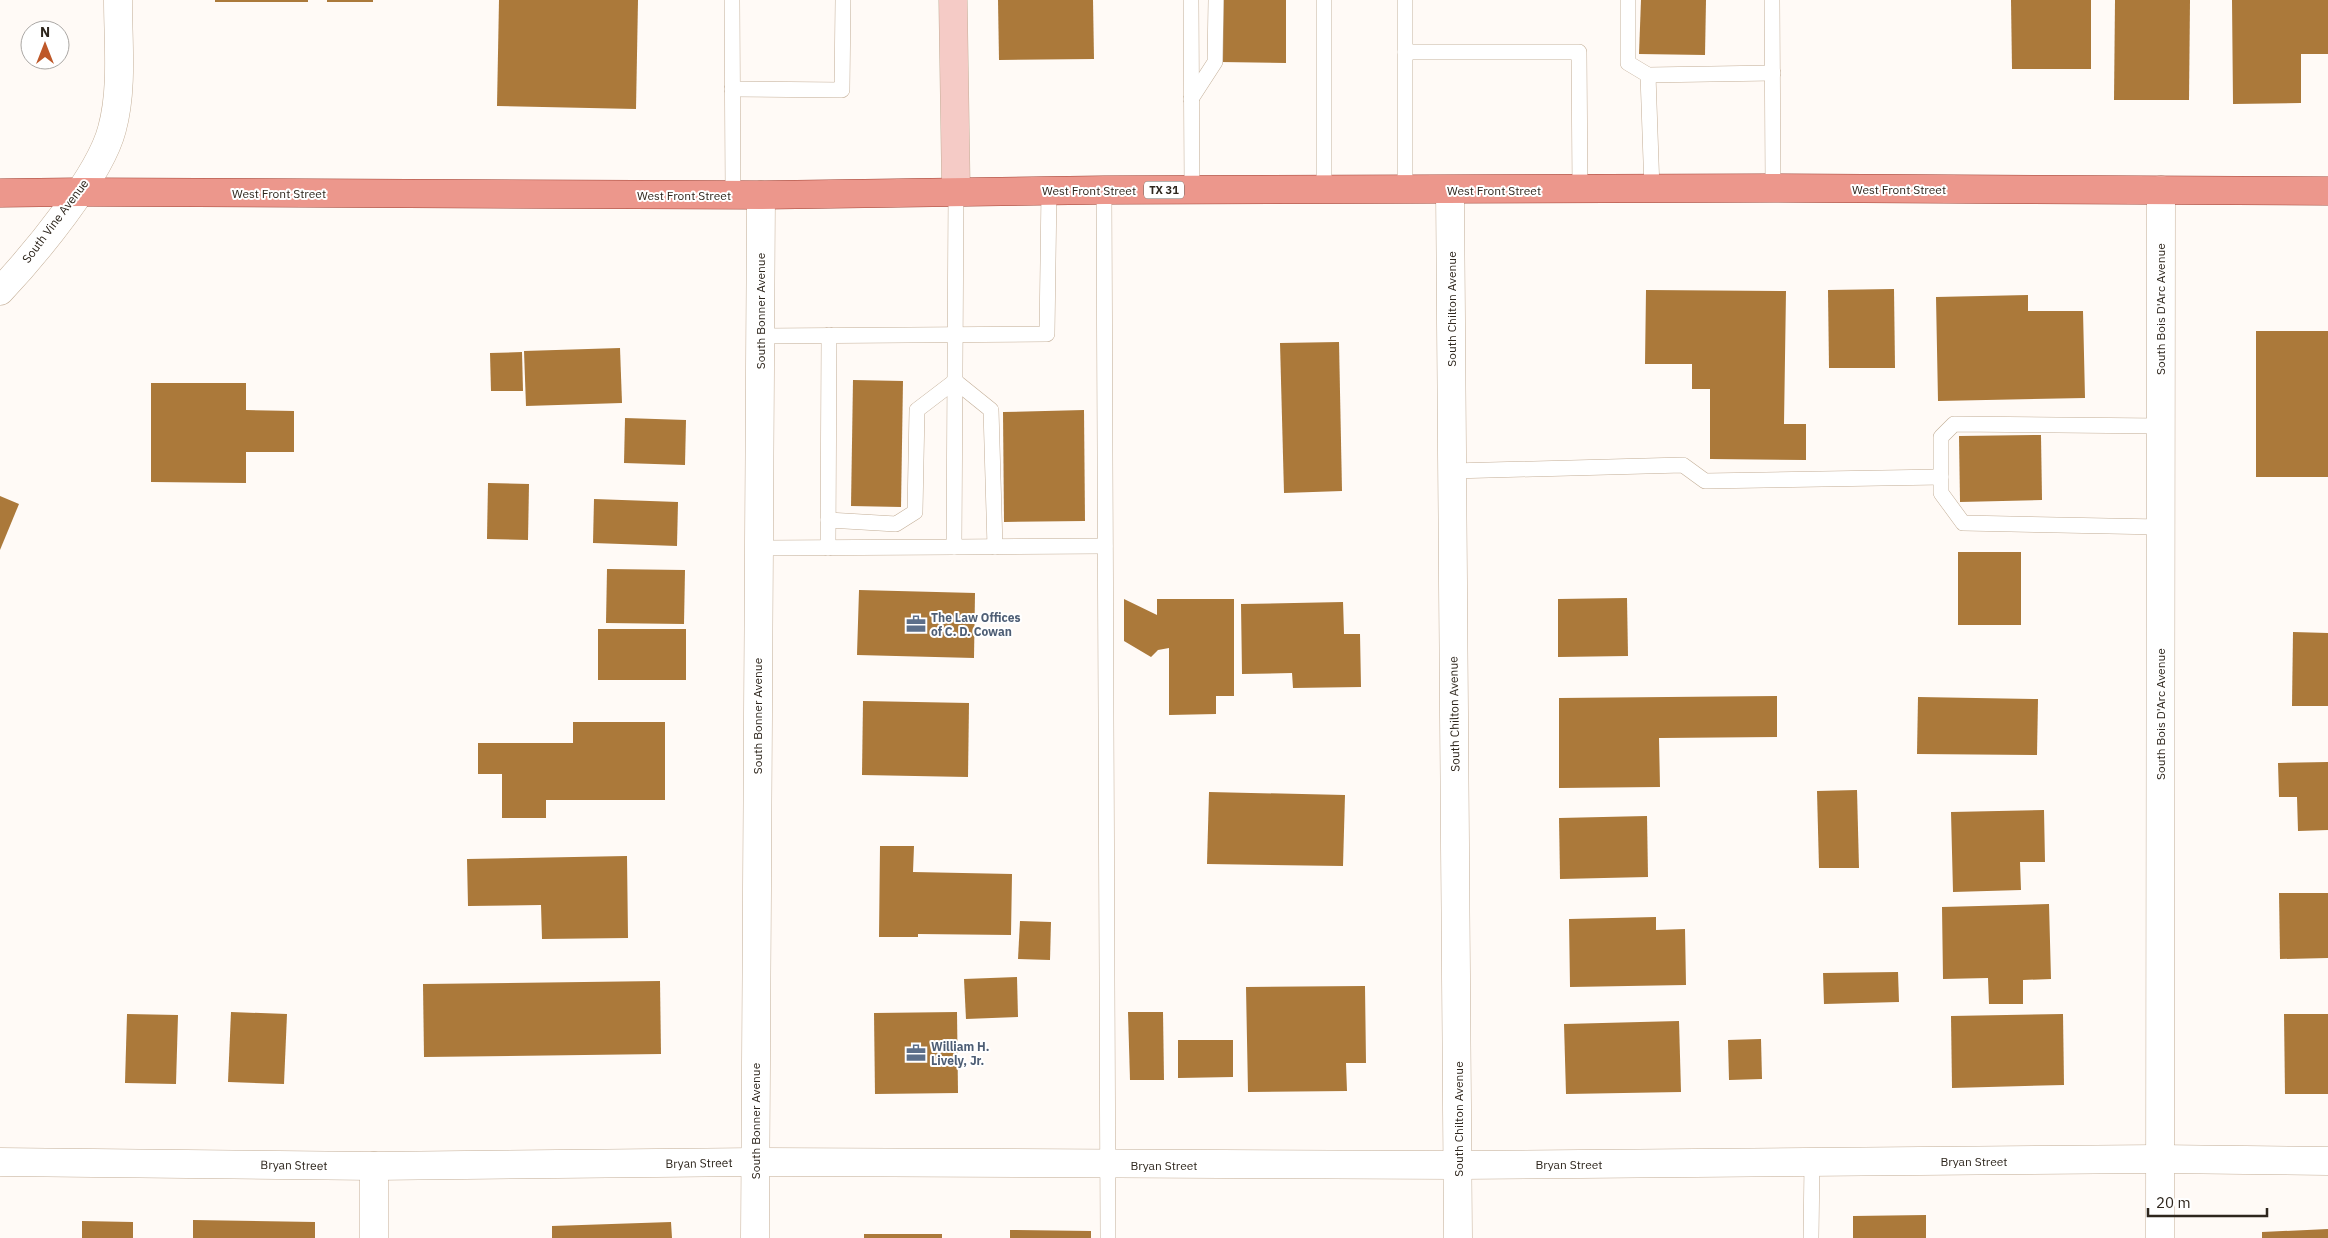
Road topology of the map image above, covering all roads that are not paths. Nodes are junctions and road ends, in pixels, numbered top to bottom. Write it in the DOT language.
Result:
graph roads {
  1 [pos="118,0"];
  2 [pos="732,0"];
  3 [pos="844,0"];
  4 [pos="953,0"];
  5 [pos="1190,0"];
  6 [pos="1216,0"];
  7 [pos="1324,0"];
  8 [pos="1406,0"];
  9 [pos="1628,0"];
  10 [pos="1772,0"];
  11 [pos="1405,52"];
  12 [pos="1773,73"];
  13 [pos="1648,75"];
  14 [pos="732,89"];
  15 [pos="1191,99"];
  16 [pos="1773,188"];
  17 [pos="956,190"];
  18 [pos="1050,190"];
  19 [pos="1104,190"];
  20 [pos="1192,190"];
  21 [pos="1324,190"];
  22 [pos="1405,190"];
  23 [pos="1450,190"];
  24 [pos="1580,190"];
  25 [pos="1652,190"];
  26 [pos="2161,190"];
  27 [pos="2328,191"];
  28 [pos="79,192"];
  29 [pos="0,193"];
  30 [pos="733,195"];
  31 [pos="761,195"];
  32 [pos="0,291"];
  33 [pos="955,334"];
  34 [pos="829,335"];
  35 [pos="760,336"];
  36 [pos="955,381"];
  37 [pos="2160,426"];
  38 [pos="1452,471"];
  39 [pos="1941,477"];
  40 [pos="828,520"];
  41 [pos="2160,527"];
  42 [pos="1105,546"];
  43 [pos="954,547"];
  44 [pos="995,547"];
  45 [pos="758,548"];
  46 [pos="828,548"];
  47 [pos="2159,1159"];
  48 [pos="2328,1160"];
  49 [pos="0,1162"];
  50 [pos="755,1162"];
  51 [pos="1812,1162"];
  52 [pos="1108,1165"];
  53 [pos="1458,1165"];
  54 [pos="374,1166"];
  55 [pos="374,1238"];
  56 [pos="755,1238"];
  57 [pos="1108,1238"];
  58 [pos="1458,1238"];
  59 [pos="1811,1238"];
  60 [pos="2160,1238"];
  1 -- 28 [label="street, South Vine Avenue"];
  2 -- 14 [label="lane"];
  3 -- 14 [label="lane"];
  4 -- 17 [label="street"];
  5 -- 15 [label="lane"];
  6 -- 15 [label="lane"];
  7 -- 21 [label="lane"];
  8 -- 11 [label="lane"];
  9 -- 13 [label="lane"];
  10 -- 12 [label="lane"];
  11 -- 22 [label="lane"];
  11 -- 24 [label="lane"];
  12 -- 13 [label="lane"];
  12 -- 16 [label="lane"];
  13 -- 25 [label="lane"];
  14 -- 30 [label="lane"];
  15 -- 20 [label="lane"];
  16 -- 25 [label="main road, West Front Street / TX 31"];
  16 -- 26 [label="main road, West Front Street / TX 31"];
  17 -- 18 [label="main road, West Front Street / TX 31"];
  17 -- 31 [label="main road, West Front Street / TX 31"];
  17 -- 33 [label="lane"];
  18 -- 19 [label="main road, West Front Street / TX 31"];
  18 -- 33 [label="lane"];
  19 -- 20 [label="main road, West Front Street / TX 31"];
  19 -- 42 [label="lane"];
  20 -- 21 [label="main road, West Front Street / TX 31"];
  21 -- 22 [label="main road, West Front Street / TX 31"];
  22 -- 23 [label="main road, West Front Street / TX 31"];
  23 -- 24 [label="main road, West Front Street / TX 31"];
  23 -- 38 [label="street, South Chilton Avenue"];
  24 -- 25 [label="main road, West Front Street / TX 31"];
  26 -- 27 [label="main road, West Front Street / TX 31"];
  26 -- 37 [label="street, South Bois D'Arc Avenue"];
  28 -- 29 [label="main road, West Front Street / TX 31"];
  28 -- 30 [label="main road, West Front Street / TX 31"];
  28 -- 32 [label="street, South Vine Avenue"];
  30 -- 31 [label="main road, West Front Street / TX 31"];
  31 -- 35 [label="street, South Bonner Avenue"];
  33 -- 34 [label="lane"];
  33 -- 36 [label="lane"];
  34 -- 35 [label="lane"];
  34 -- 40 [label="lane"];
  35 -- 45 [label="street, South Bonner Avenue"];
  36 -- 40 [label="lane"];
  36 -- 43 [label="lane"];
  36 -- 44 [label="lane"];
  37 -- 39 [label="lane"];
  37 -- 41 [label="street, South Bois D'Arc Avenue"];
  38 -- 39 [label="lane"];
  38 -- 53 [label="street, South Chilton Avenue"];
  39 -- 41 [label="lane"];
  40 -- 46 [label="lane"];
  41 -- 47 [label="street, South Bois D'Arc Avenue"];
  42 -- 44 [label="lane"];
  42 -- 52 [label="lane"];
  43 -- 44 [label="lane"];
  43 -- 46 [label="lane"];
  45 -- 46 [label="lane"];
  45 -- 50 [label="street, South Bonner Avenue"];
  47 -- 48 [label="street, Bryan Street"];
  47 -- 51 [label="street, Bryan Street"];
  47 -- 60 [label="street, South Bois D'Arc Avenue"];
  49 -- 54 [label="street, Bryan Street"];
  50 -- 52 [label="street, Bryan Street"];
  50 -- 54 [label="street, Bryan Street"];
  50 -- 56 [label="street, South Bonner Avenue"];
  51 -- 53 [label="street, Bryan Street"];
  51 -- 59 [label="lane"];
  52 -- 53 [label="street, Bryan Street"];
  52 -- 57 [label="lane"];
  53 -- 58 [label="street, South Chilton Avenue"];
  54 -- 55 [label="street"];
}
